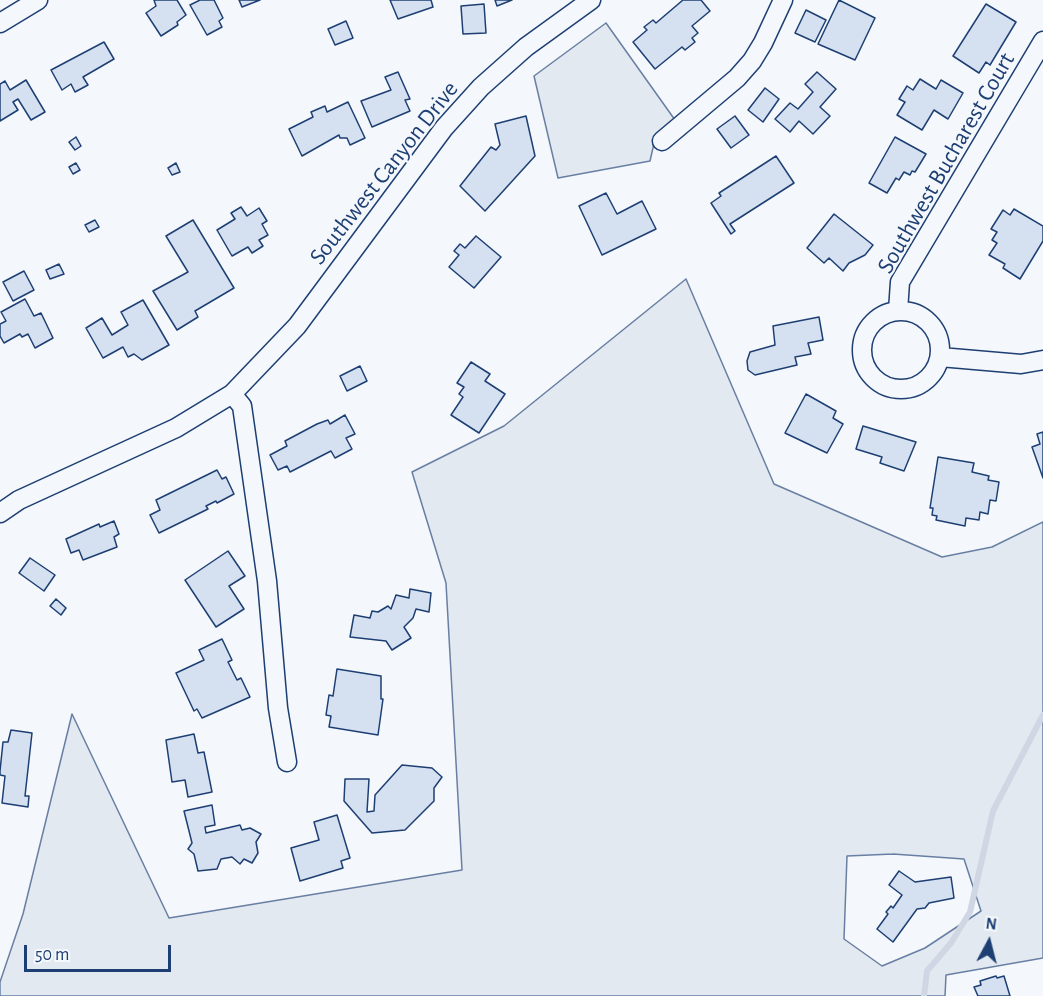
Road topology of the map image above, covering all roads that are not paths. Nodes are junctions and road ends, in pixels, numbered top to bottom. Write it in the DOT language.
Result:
graph roads {
  1 [pos="38,0"];
  2 [pos="591,0"];
  3 [pos="783,0"];
  4 [pos="0,23"];
  5 [pos="1043,42"];
  6 [pos="662,141"];
  7 [pos="898,311"];
  8 [pos="940,357"];
  9 [pos="1043,360"];
  10 [pos="232,394"];
  11 [pos="0,513"];
  12 [pos="287,762"];
  1 -- 4 [label="street"];
  2 -- 10 [label="street, Southwest Canyon Drive"];
  3 -- 6 [label="street"];
  5 -- 7 [label="street, Southwest Bucharest Court"];
  7 -- 8 [label="street, Southwest Bucharest Court"];
  7 -- 8 [label="street, Southwest Bucharest Court"];
  8 -- 9 [label="street"];
  10 -- 11 [label="street, Southwest Canyon Drive"];
  10 -- 12 [label="street"];
}
